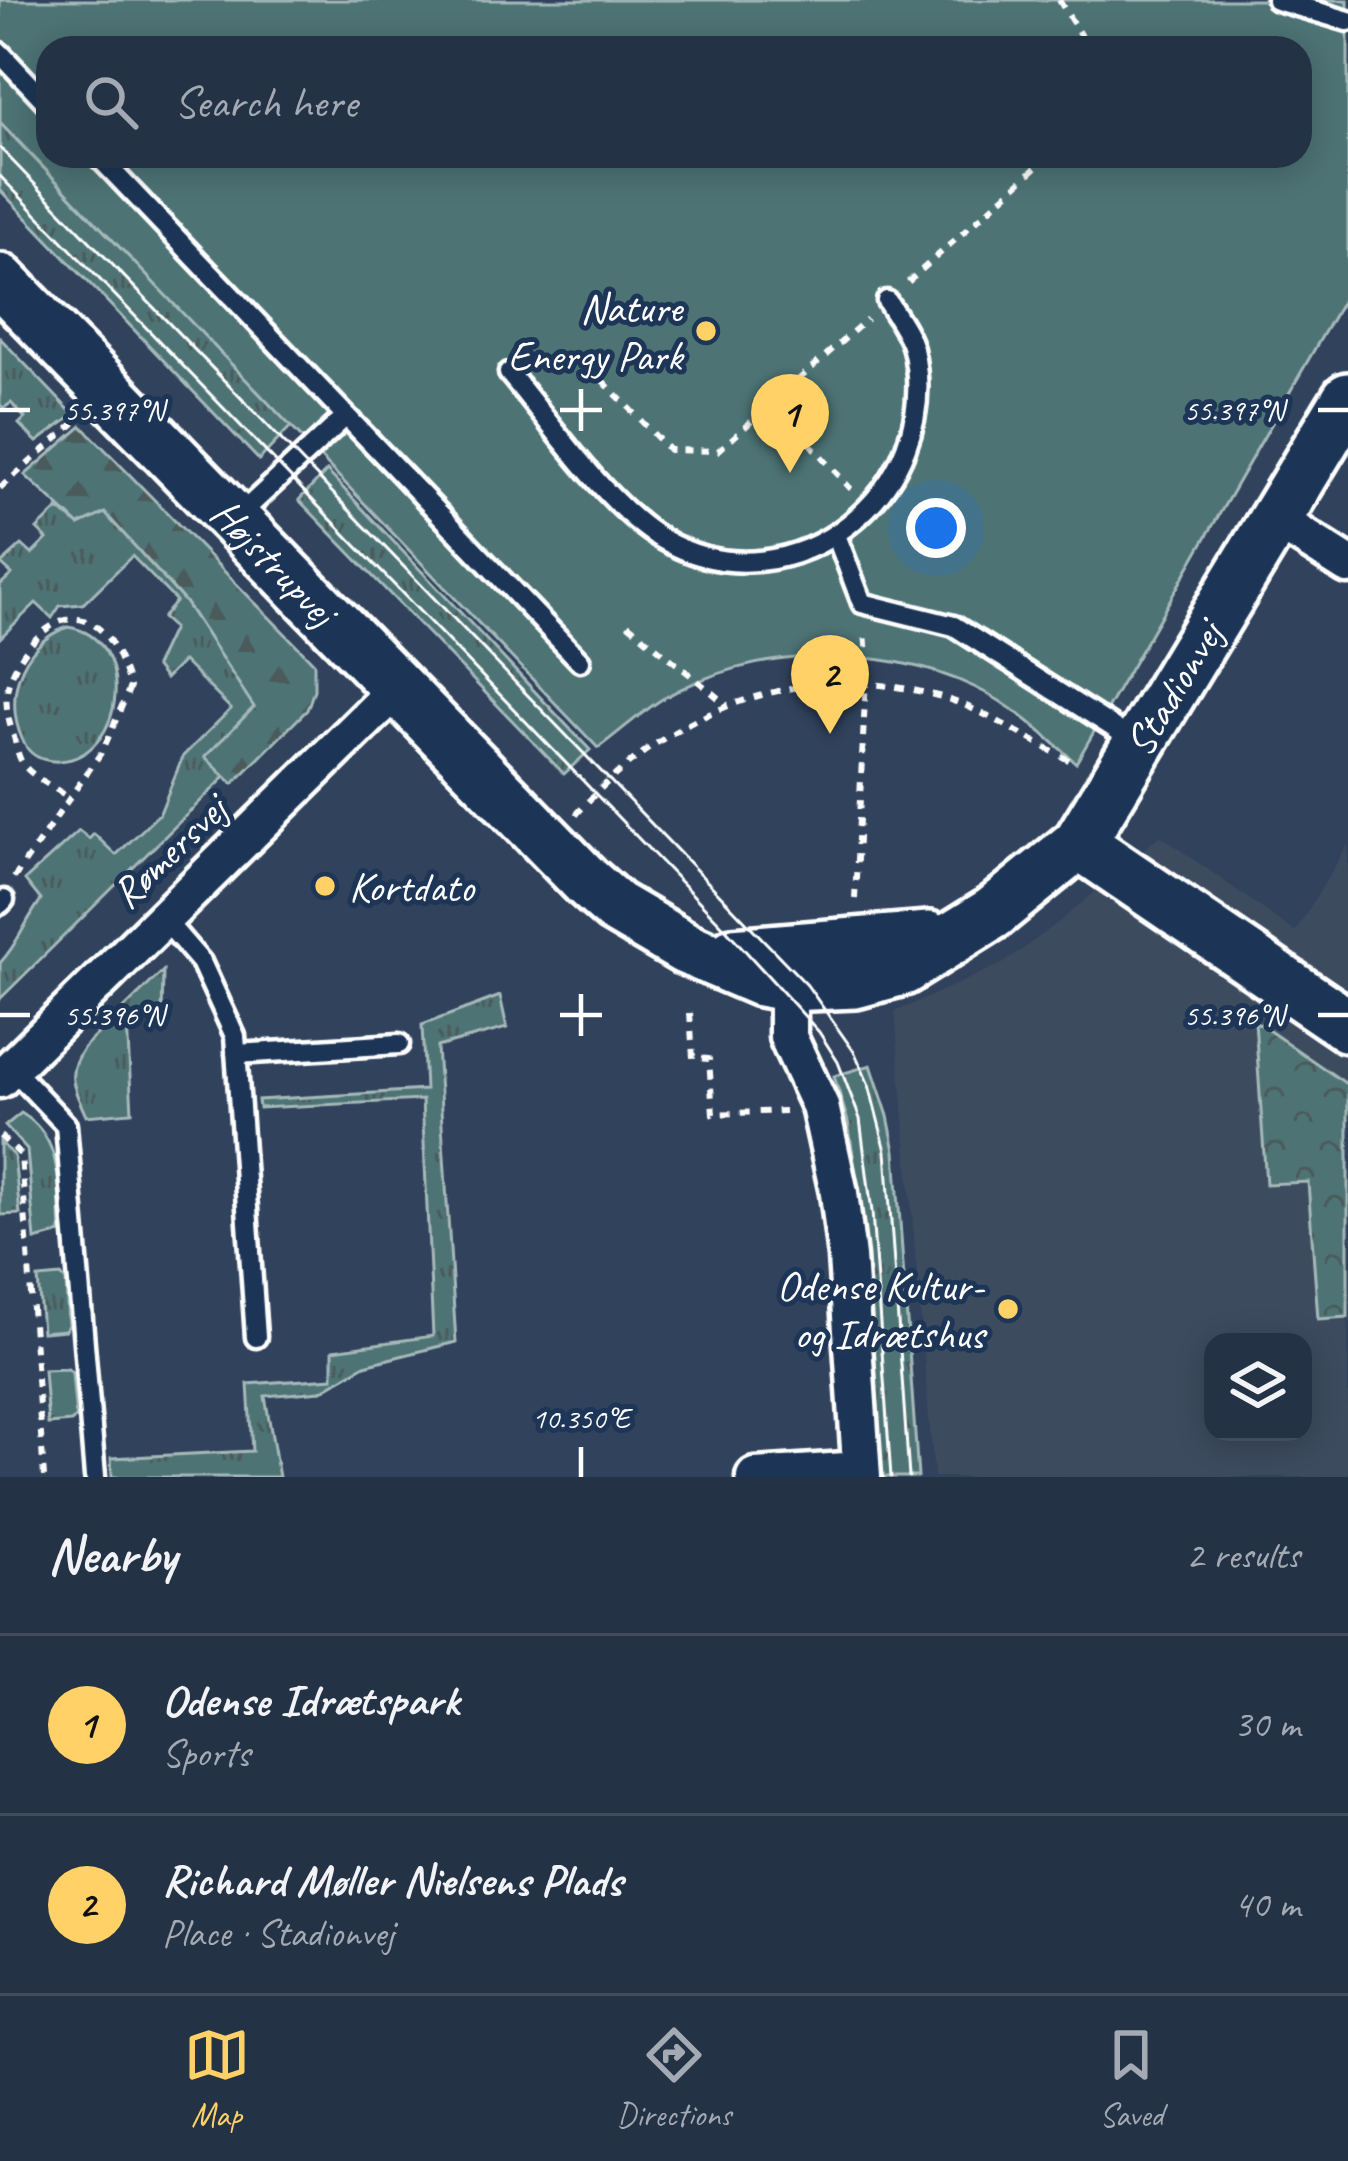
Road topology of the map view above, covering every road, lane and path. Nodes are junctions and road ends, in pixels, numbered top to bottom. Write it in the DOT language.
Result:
graph roads {
  1 [pos="1059,0"];
  2 [pos="1277,0"];
  3 [pos="1348,21"];
  4 [pos="1081,36"];
  5 [pos="0,53"];
  6 [pos="36,91"];
  7 [pos="109,168"];
  8 [pos="1036,168"];
  9 [pos="0,280"];
  10 [pos="887,301"];
  11 [pos="509,373"];
  12 [pos="603,381"];
  13 [pos="111,393"];
  14 [pos="1348,399"];
  15 [pos="772,403"];
  16 [pos="346,416"];
  17 [pos="847,485"];
  18 [pos="0,488"];
  19 [pos="234,519"];
  20 [pos="1276,520"];
  21 [pos="836,536"];
  22 [pos="1348,565"];
  23 [pos="862,603"];
  24 [pos="628,624"];
  25 [pos="580,661"];
  26 [pos="866,683"];
  27 [pos="399,687"];
  28 [pos="727,705"];
  29 [pos="1128,764"];
  30 [pos="68,797"];
  31 [pos="1079,843"];
  32 [pos="550,844"];
  33 [pos="2,902"];
  34 [pos="163,918"];
  35 [pos="953,935"];
  36 [pos="853,945"];
  37 [pos="787,968"];
  38 [pos="690,1013"];
  39 [pos="1348,1026"];
  40 [pos="399,1044"];
  41 [pos="236,1054"];
  42 [pos="6,1074"];
  43 [pos="793,1111"];
  44 [pos="0,1136"];
  45 [pos="256,1337"];
  46 [pos="862,1473"];
  47 [pos="44,1477"];
  48 [pos="95,1477"];
  49 [pos="755,1477"];
  1 -- 4 [label="path"];
  2 -- 3 [label="lane"];
  5 -- 6 [label="lane"];
  7 -- 16 [label="lane"];
  8 -- 10 [label="path"];
  9 -- 13 [label="street, Højstrupvej"];
  10 -- 15 [label="path"];
  10 -- 21 [label="lane"];
  11 -- 21 [label="lane"];
  12 -- 15 [label="path"];
  13 -- 18 [label="path"];
  13 -- 19 [label="street, Højstrupvej"];
  14 -- 20 [label="street, Stadionvej"];
  15 -- 17 [label="path"];
  16 -- 19 [label="lane"];
  16 -- 25 [label="lane"];
  19 -- 27 [label="street, Højstrupvej"];
  20 -- 22 [label="street"];
  20 -- 29 [label="street, Stadionvej"];
  21 -- 23 [label="lane"];
  23 -- 26 [label="path"];
  23 -- 29 [label="lane"];
  24 -- 28 [label="path"];
  26 -- 28 [label="path"];
  26 -- 29 [label="path"];
  26 -- 36 [label="path"];
  27 -- 32 [label="street, Højstrupvej"];
  27 -- 34 [label="street, Rømersvej"];
  28 -- 32 [label="path"];
  29 -- 31 [label="street, Stadionvej"];
  30 -- 30 [label="path"];
  30 -- 33 [label="path"];
  31 -- 35 [label="street, Stadionvej"];
  31 -- 39 [label="street"];
  32 -- 37 [label="street, Stadionvej"];
  34 -- 41 [label="lane"];
  34 -- 42 [label="street, Rømersvej"];
  35 -- 36 [label="street, Stadionvej"];
  35 -- 37 [label="street, Stadionvej"];
  36 -- 37 [label="street, Stadionvej"];
  37 -- 46 [label="street"];
  38 -- 43 [label="path"];
  40 -- 41 [label="lane"];
  41 -- 45 [label="lane"];
  42 -- 48 [label="lane"];
  44 -- 47 [label="path"];
  46 -- 49 [label="street"];
}
